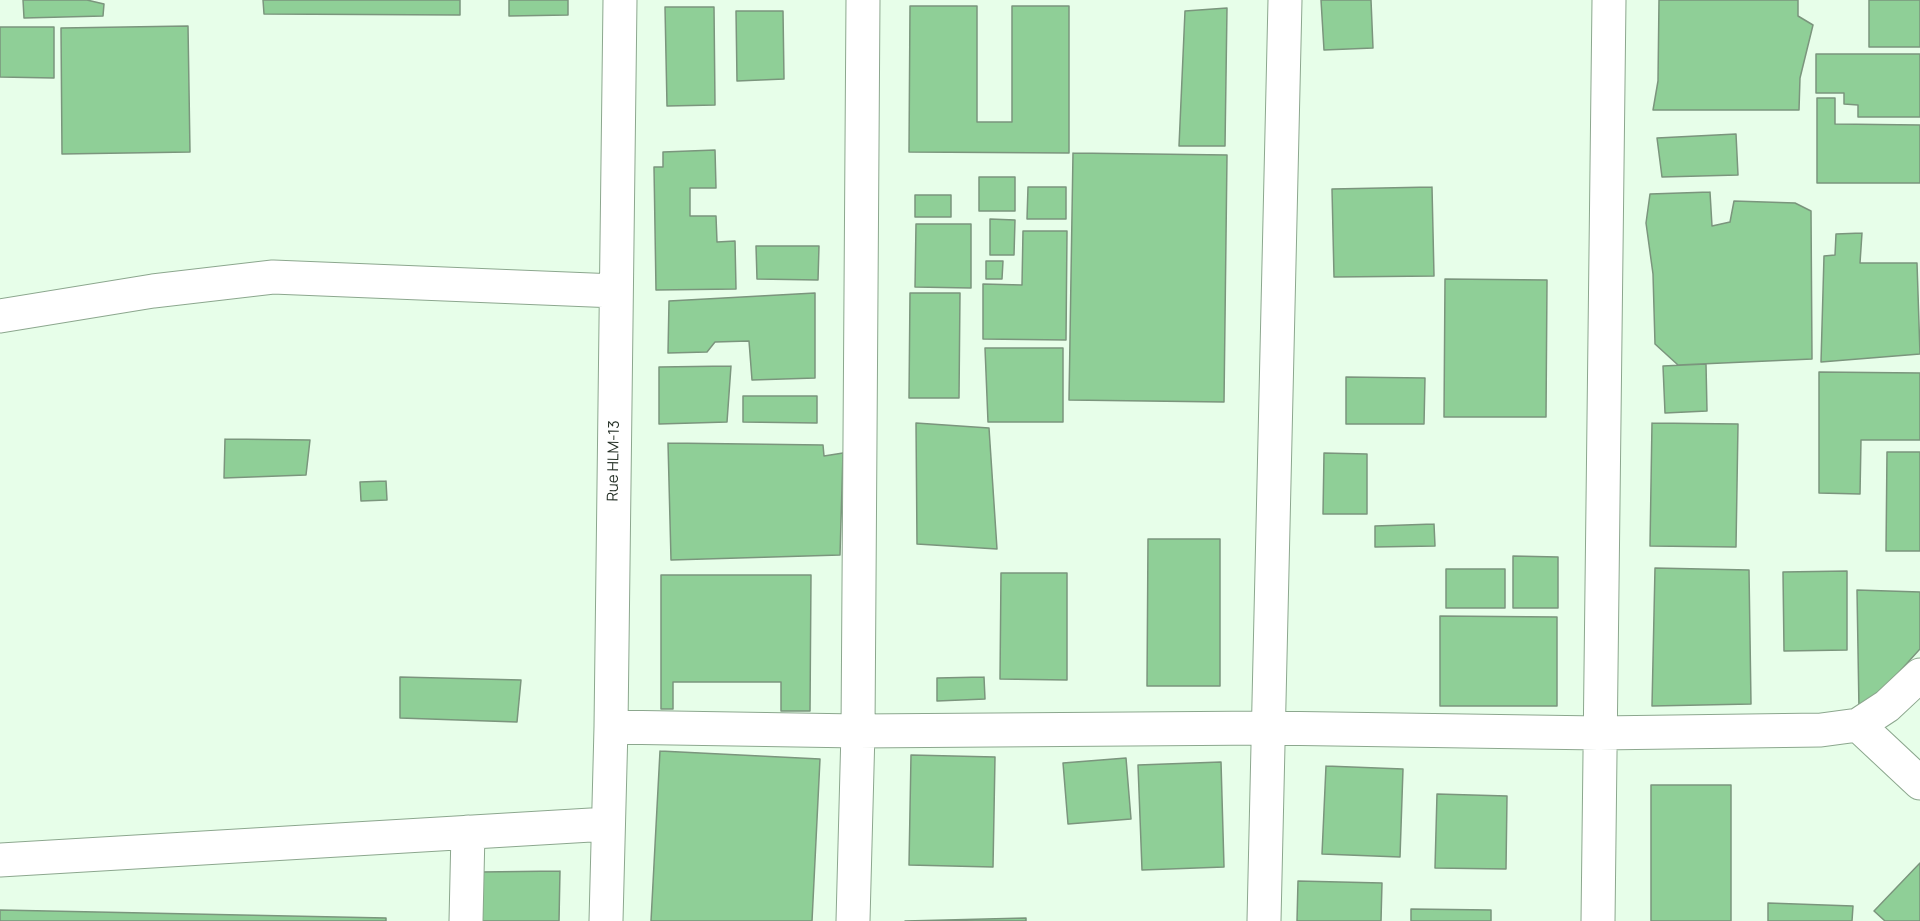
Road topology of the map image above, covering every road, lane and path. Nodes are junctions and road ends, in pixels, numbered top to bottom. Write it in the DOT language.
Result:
graph roads {
  1 [pos="620,0"];
  2 [pos="863,0"];
  3 [pos="1285,0"];
  4 [pos="1609,0"];
  5 [pos="616,291"];
  6 [pos="0,316"];
  7 [pos="1920,675"];
  8 [pos="1858,725"];
  9 [pos="611,727"];
  10 [pos="1267,728"];
  11 [pos="858,731"];
  12 [pos="1599,733"];
  13 [pos="1920,783"];
  14 [pos="608,824"];
  15 [pos="468,832"];
  16 [pos="0,860"];
  17 [pos="466,921"];
  18 [pos="606,921"];
  19 [pos="853,921"];
  20 [pos="1264,921"];
  21 [pos="1598,921"];
  1 -- 5 [label="street, Rue HLM-13"];
  2 -- 11 [label="street"];
  3 -- 10 [label="street"];
  4 -- 12 [label="street"];
  5 -- 6 [label="street"];
  5 -- 9 [label="street, Rue HLM-13"];
  7 -- 8 [label="street"];
  8 -- 12 [label="street"];
  8 -- 13 [label="street"];
  9 -- 11 [label="street"];
  9 -- 14 [label="street, Rue HLM-13"];
  10 -- 11 [label="street"];
  10 -- 12 [label="street"];
  10 -- 20 [label="street"];
  11 -- 19 [label="street"];
  12 -- 21 [label="street"];
  14 -- 15 [label="street"];
  14 -- 18 [label="street, Rue HLM-13"];
  15 -- 16 [label="street"];
  15 -- 17 [label="street"];
}
